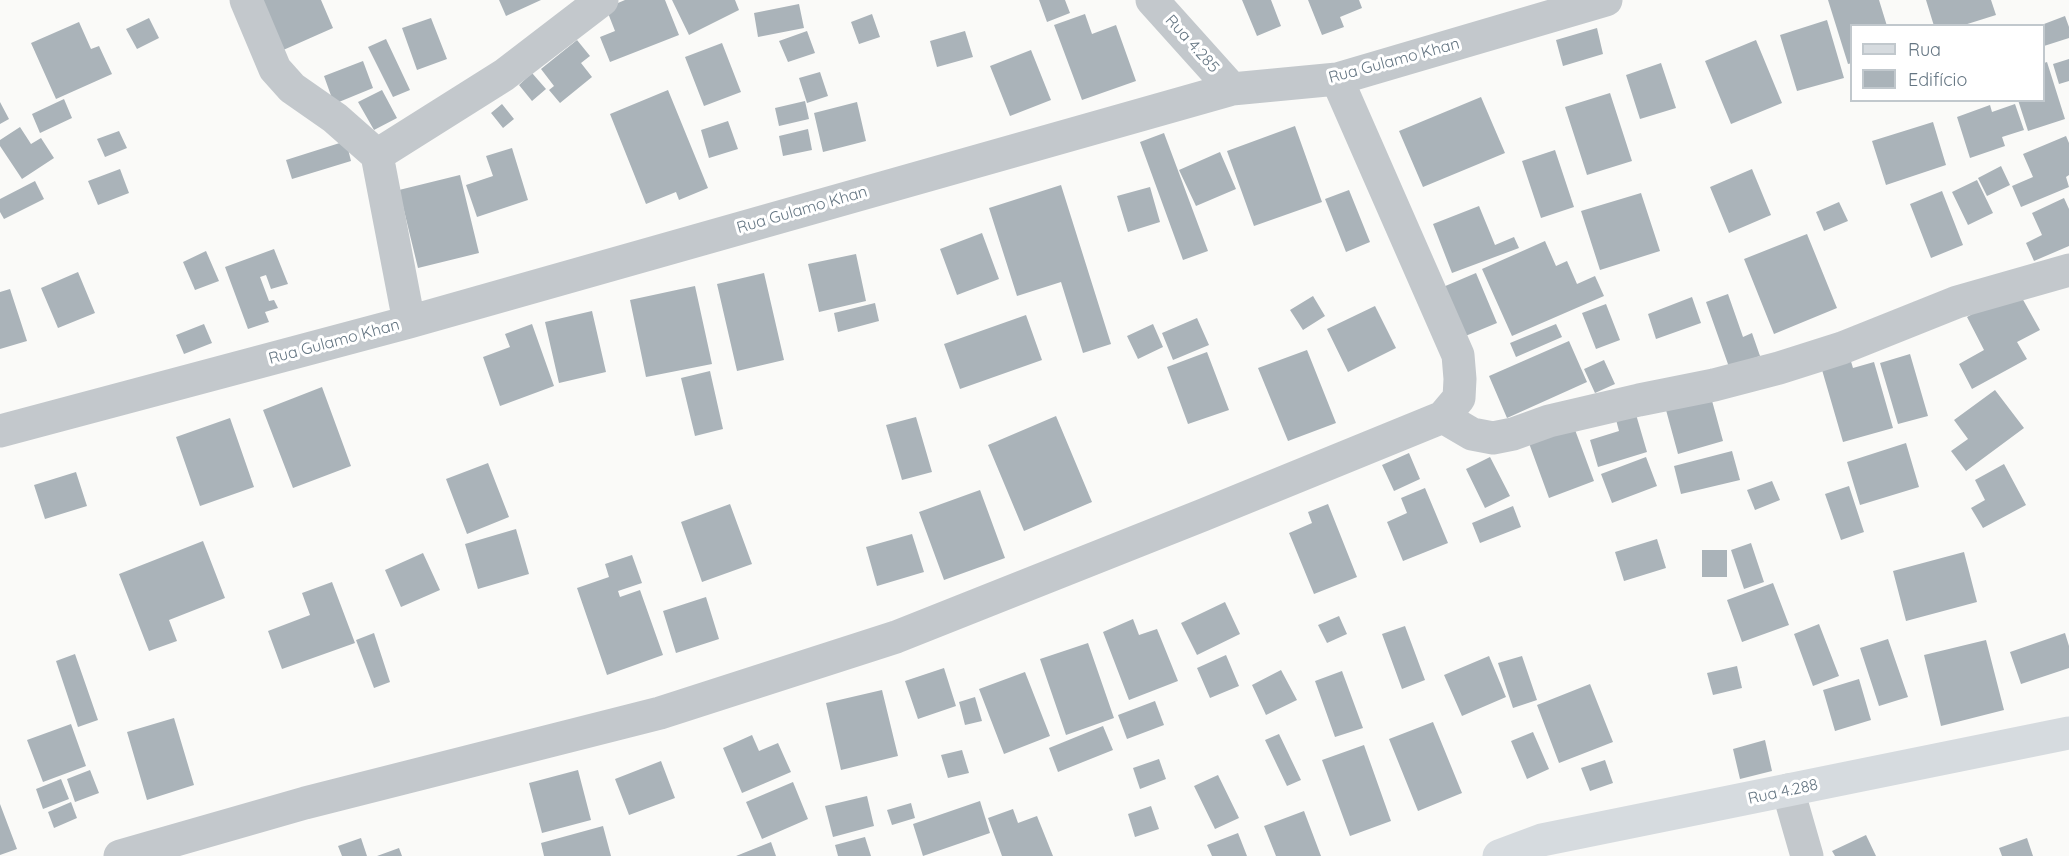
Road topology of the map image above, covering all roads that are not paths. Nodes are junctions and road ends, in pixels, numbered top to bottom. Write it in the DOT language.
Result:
graph roads {
  1 [pos="246,0"];
  2 [pos="602,0"];
  3 [pos="1152,0"];
  4 [pos="1606,0"];
  5 [pos="1337,79"];
  6 [pos="1232,89"];
  7 [pos="377,155"];
  8 [pos="2069,270"];
  9 [pos="409,322"];
  10 [pos="1443,417"];
  11 [pos="0,431"];
  12 [pos="2069,733"];
  13 [pos="1788,790"];
  14 [pos="120,856"];
  15 [pos="1498,856"];
  16 [pos="1807,856"];
  1 -- 7 [label="street"];
  2 -- 7 [label="street"];
  3 -- 6 [label="street, Rua 4.285"];
  4 -- 5 [label="street, Rua Gulamo Khan"];
  5 -- 6 [label="street, Rua Gulamo Khan"];
  5 -- 10 [label="street"];
  6 -- 9 [label="street, Rua Gulamo Khan"];
  7 -- 9 [label="street"];
  8 -- 10 [label="street"];
  9 -- 11 [label="street, Rua Gulamo Khan"];
  10 -- 14 [label="street"];
  12 -- 13 [label="street, Rua 4.288"];
  13 -- 15 [label="street, Rua 4.288"];
  13 -- 16 [label="street"];
}
